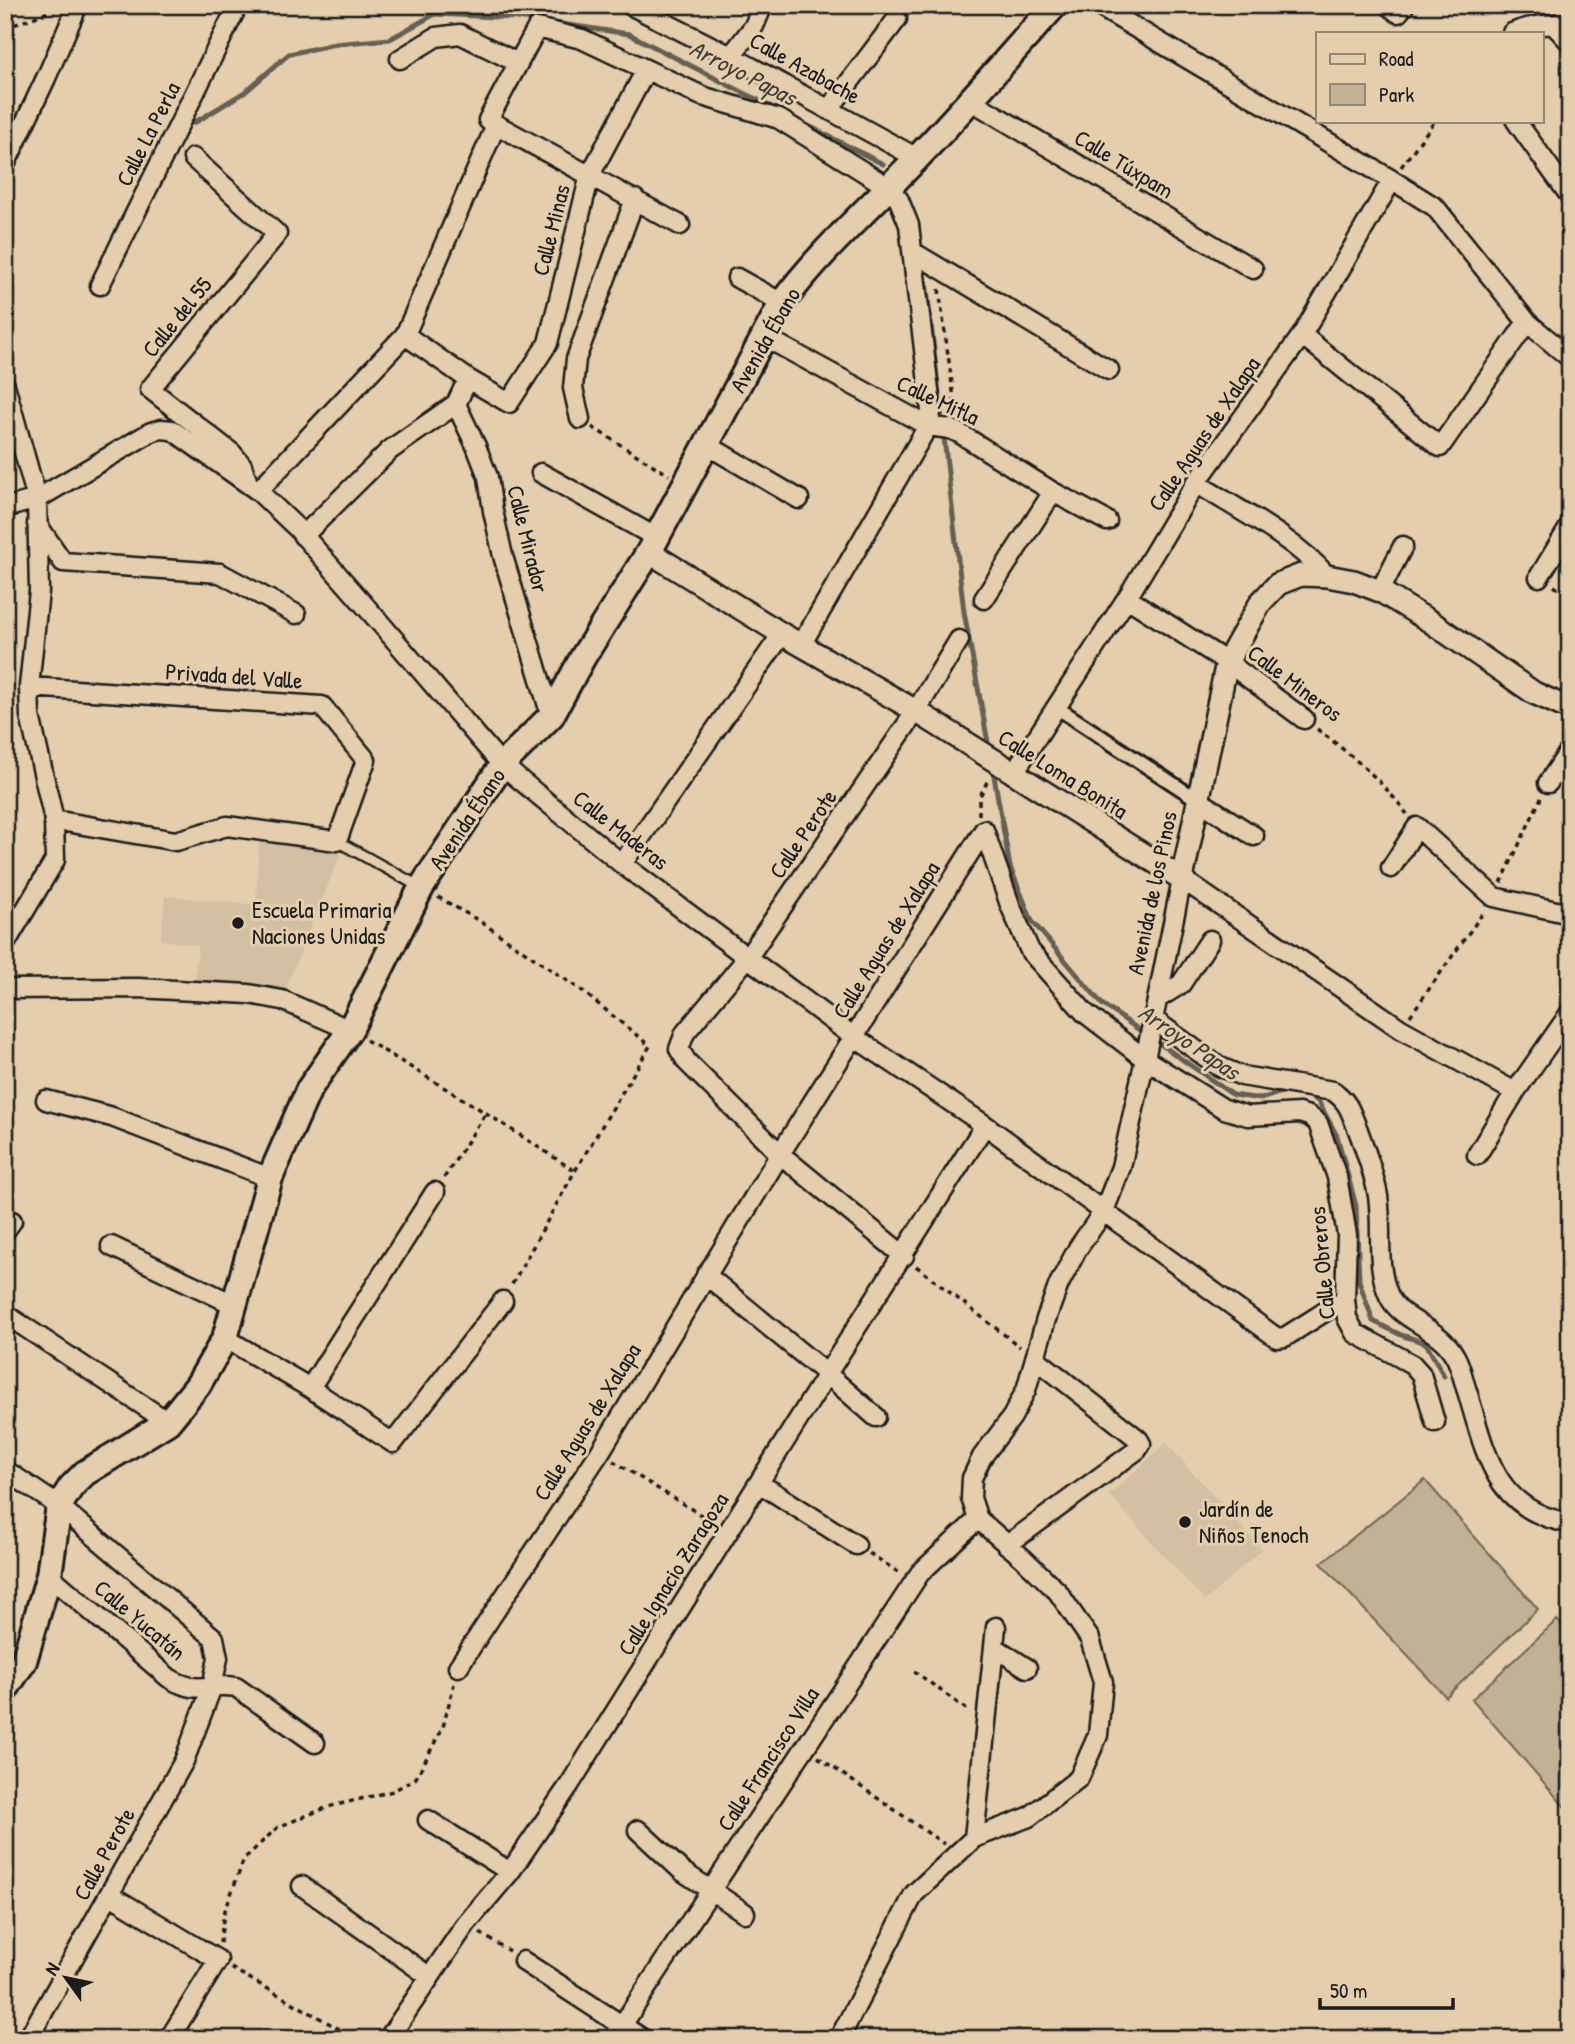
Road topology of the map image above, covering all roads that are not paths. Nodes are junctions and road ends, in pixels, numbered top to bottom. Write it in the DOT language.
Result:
graph roads {
  1 [pos="78,5"];
  2 [pos="238,5"];
  3 [pos="630,5"];
  4 [pos="763,5"];
  5 [pos="1055,5"];
  6 [pos="1097,5"];
  7 [pos="897,19"];
  8 [pos="1561,24"];
  9 [pos="1514,32"];
  10 [pos="1570,42"];
  11 [pos="731,56"];
  12 [pos="400,59"];
  13 [pos="518,63"];
  14 [pos="646,70"];
  15 [pos="970,100"];
  16 [pos="829,109"];
  17 [pos="1517,122"];
  18 [pos="492,123"];
  19 [pos="193,158"];
  20 [pos="917,158"];
  21 [pos="5,165"];
  22 [pos="590,175"];
  23 [pos="1392,180"];
  24 [pos="888,187"];
  25 [pos="1570,196"];
  26 [pos="635,199"];
  27 [pos="680,225"];
  28 [pos="913,252"];
  29 [pos="1253,269"];
  30 [pos="737,278"];
  31 [pos="100,285"];
  32 [pos="782,303"];
  33 [pos="1527,322"];
  34 [pos="405,335"];
  35 [pos="1302,335"];
  36 [pos="763,337"];
  37 [pos="1570,358"];
  38 [pos="1110,370"];
  39 [pos="467,379"];
  40 [pos="5,385"];
  41 [pos="456,404"];
  42 [pos="580,419"];
  43 [pos="944,429"];
  44 [pos="707,445"];
  45 [pos="541,473"];
  46 [pos="1196,483"];
  47 [pos="253,487"];
  48 [pos="1053,492"];
  49 [pos="37,499"];
  50 [pos="799,499"];
  51 [pos="5,508"];
  52 [pos="1107,522"];
  53 [pos="37,524"];
  54 [pos="1570,526"];
  55 [pos="303,536"];
  56 [pos="653,545"];
  57 [pos="1403,546"];
  58 [pos="1327,576"];
  59 [pos="1539,577"];
  60 [pos="1380,591"];
  61 [pos="1127,598"];
  62 [pos="984,599"];
  63 [pos="296,614"];
  64 [pos="782,634"];
  65 [pos="959,640"];
  66 [pos="801,645"];
  67 [pos="1227,662"];
  68 [pos="29,687"];
  69 [pos="1056,707"];
  70 [pos="1570,709"];
  71 [pos="916,711"];
  72 [pos="551,716"];
  73 [pos="1304,719"];
  74 [pos="1570,750"];
  75 [pos="502,765"];
  76 [pos="1013,774"];
  77 [pos="1548,783"];
  78 [pos="1198,800"];
  79 [pos="54,820"];
  80 [pos="984,830"];
  81 [pos="1254,836"];
  82 [pos="337,841"];
  83 [pos="622,864"];
  84 [pos="1391,868"];
  85 [pos="1182,879"];
  86 [pos="421,888"];
  87 [pos="1570,914"];
  88 [pos="1210,940"];
  89 [pos="5,944"];
  90 [pos="748,957"];
  91 [pos="5,989"];
  92 [pos="1157,999"];
  93 [pos="1570,1013"];
  94 [pos="1152,1024"];
  95 [pos="349,1030"];
  96 [pos="854,1037"];
  97 [pos="1146,1054"];
  98 [pos="1516,1092"];
  99 [pos="46,1100"];
  100 [pos="985,1125"];
  101 [pos="780,1154"];
  102 [pos="1477,1155"];
  103 [pos="270,1178"];
  104 [pos="435,1192"];
  105 [pos="1104,1211"];
  106 [pos="111,1246"];
  107 [pos="904,1256"];
  108 [pos="706,1275"];
  109 [pos="1345,1299"];
  110 [pos="503,1301"];
  111 [pos="235,1305"];
  112 [pos="5,1314"];
  113 [pos="225,1338"];
  114 [pos="1035,1358"];
  115 [pos="827,1374"];
  116 [pos="310,1388"];
  117 [pos="876,1418"];
  118 [pos="168,1422"];
  119 [pos="1435,1422"];
  120 [pos="5,1470"];
  121 [pos="759,1483"];
  122 [pos="59,1506"];
  123 [pos="978,1519"];
  124 [pos="1570,1523"];
  125 [pos="856,1545"];
  126 [pos="1007,1545"];
  127 [pos="49,1576"];
  128 [pos="996,1627"];
  129 [pos="994,1647"];
  130 [pos="458,1667"];
  131 [pos="1027,1668"];
  132 [pos="212,1687"];
  133 [pos="5,1690"];
  134 [pos="315,1743"];
  135 [pos="428,1820"];
  136 [pos="638,1830"];
  137 [pos="974,1838"];
  138 [pos="510,1872"];
  139 [pos="302,1886"];
  140 [pos="710,1890"];
  141 [pos="110,1895"];
  142 [pos="744,1913"];
  143 [pos="523,1961"];
  144 [pos="430,1977"];
  145 [pos="617,2032"];
  146 [pos="28,2039"];
  147 [pos="169,2039"];
  148 [pos="388,2039"];
  149 [pos="643,2039"];
  150 [pos="839,2039"];
  1 -- 21 [label="street"];
  2 -- 31 [label="street, Calle La Perla"];
  3 -- 11 [label="street, Calle Azabache"];
  4 -- 11 [label="street"];
  5 -- 15 [label="main road, Avenida Ébano"];
  6 -- 23 [label="street"];
  7 -- 16 [label="street"];
  8 -- 9 [label="street"];
  8 -- 10 [label="street"];
  11 -- 16 [label="street, Calle Azabache"];
  12 -- 13 [label="street"];
  13 -- 14 [label="street"];
  13 -- 18 [label="street"];
  14 -- 22 [label="street, Calle Minas"];
  14 -- 24 [label="street"];
  15 -- 20 [label="main road, Avenida Ébano"];
  15 -- 29 [label="street, Calle Túxpam"];
  16 -- 20 [label="street, Calle Azabache"];
  17 -- 25 [label="street"];
  18 -- 22 [label="street"];
  18 -- 34 [label="street"];
  19 -- 47 [label="street, Calle del 55"];
  20 -- 24 [label="main road, Avenida Ébano"];
  22 -- 26 [label="street"];
  22 -- 39 [label="street, Calle Minas"];
  23 -- 33 [label="street"];
  23 -- 35 [label="street, Calle Aguas de Xalapa"];
  24 -- 28 [label="street"];
  24 -- 32 [label="main road, Avenida Ébano"];
  26 -- 27 [label="street"];
  26 -- 42 [label="street"];
  28 -- 38 [label="street"];
  28 -- 43 [label="street"];
  30 -- 32 [label="street"];
  32 -- 36 [label="main road, Avenida Ébano"];
  33 -- 35 [label="street"];
  33 -- 37 [label="street"];
  34 -- 39 [label="street"];
  34 -- 47 [label="street"];
  35 -- 46 [label="street, Calle Aguas de Xalapa"];
  36 -- 43 [label="street, Calle Mitla"];
  36 -- 44 [label="main road, Avenida Ébano"];
  39 -- 41 [label="street"];
  40 -- 49 [label="street"];
  41 -- 55 [label="street"];
  41 -- 72 [label="street, Calle Mirador"];
  43 -- 48 [label="street, Calle Mitla"];
  43 -- 66 [label="street"];
  44 -- 50 [label="street"];
  44 -- 56 [label="main road, Avenida Ébano"];
  45 -- 56 [label="street"];
  46 -- 58 [label="street"];
  46 -- 61 [label="street, Calle Aguas de Xalapa"];
  47 -- 49 [label="street, Calle Maderas"];
  47 -- 55 [label="street, Calle Maderas"];
  48 -- 52 [label="street, Calle Mitla"];
  48 -- 62 [label="street"];
  49 -- 51 [label="street"];
  49 -- 53 [label="street"];
  53 -- 63 [label="street"];
  53 -- 68 [label="street"];
  54 -- 59 [label="street"];
  55 -- 75 [label="street, Calle Maderas"];
  56 -- 64 [label="street, Calle Loma Bonita"];
  56 -- 72 [label="main road, Avenida Ébano"];
  57 -- 60 [label="street"];
  58 -- 60 [label="street, Avenida de los Pinos"];
  58 -- 67 [label="street, Avenida de los Pinos"];
  60 -- 70 [label="street, Avenida de los Pinos"];
  61 -- 67 [label="street, Calle Mineros"];
  61 -- 69 [label="street, Calle Aguas de Xalapa"];
  64 -- 66 [label="street, Calle Loma Bonita"];
  64 -- 83 [label="street"];
  65 -- 71 [label="street, Calle Perote"];
  66 -- 71 [label="street, Calle Loma Bonita"];
  67 -- 73 [label="street, Calle Mineros"];
  67 -- 78 [label="street, Avenida de los Pinos"];
  68 -- 79 [label="street"];
  68 -- 82 [label="street, Privada del Valle"];
  69 -- 76 [label="street, Calle Aguas de Xalapa"];
  69 -- 78 [label="street"];
  71 -- 76 [label="street, Calle Loma Bonita"];
  71 -- 90 [label="street, Calle Perote"];
  72 -- 75 [label="main road, Avenida Ébano"];
  74 -- 77 [label="street"];
  75 -- 83 [label="street, Calle Maderas"];
  75 -- 86 [label="main road, Avenida Ébano"];
  76 -- 85 [label="street, Calle Loma Bonita"];
  78 -- 81 [label="street"];
  78 -- 85 [label="street, Avenida de los Pinos"];
  79 -- 82 [label="street"];
  79 -- 89 [label="street"];
  80 -- 96 [label="street, Calle Aguas de Xalapa"];
  80 -- 97 [label="street, Calle Obreros"];
  82 -- 86 [label="lane"];
  83 -- 90 [label="street, Calle Maderas"];
  84 -- 87 [label="street"];
  85 -- 92 [label="street, Avenida de los Pinos"];
  85 -- 98 [label="street, Calle Loma Bonita"];
  86 -- 95 [label="main road, Avenida Ébano"];
  88 -- 92 [label="street"];
  90 -- 96 [label="street, Calle Maderas"];
  90 -- 101 [label="street, Calle Perote"];
  91 -- 95 [label="street"];
  92 -- 94 [label="street, Avenida de los Pinos"];
  93 -- 98 [label="street"];
  94 -- 97 [label="street, Avenida de los Pinos"];
  94 -- 124 [label="street"];
  95 -- 103 [label="main road, Avenida Ébano"];
  96 -- 100 [label="street, Calle Maderas"];
  96 -- 101 [label="street, Calle Aguas de Xalapa"];
  97 -- 105 [label="street, Avenida de los Pinos"];
  97 -- 109 [label="street, Calle Obreros"];
  98 -- 102 [label="street"];
  99 -- 103 [label="street"];
  100 -- 105 [label="street, Calle Maderas"];
  100 -- 107 [label="street, Calle Ignacio Zaragoza"];
  101 -- 107 [label="street"];
  101 -- 108 [label="street, Calle Aguas de Xalapa"];
  103 -- 111 [label="main road, Avenida Ébano"];
  104 -- 116 [label="street"];
  105 -- 109 [label="street, Calle Maderas"];
  105 -- 114 [label="street, Avenida de los Pinos"];
  106 -- 111 [label="street"];
  107 -- 115 [label="street, Calle Ignacio Zaragoza"];
  108 -- 115 [label="street"];
  108 -- 130 [label="street, Calle Aguas de Xalapa"];
  109 -- 119 [label="street, Calle Obreros"];
  110 -- 116 [label="street"];
  111 -- 113 [label="main road, Avenida Ébano"];
  112 -- 118 [label="street"];
  113 -- 116 [label="street"];
  113 -- 118 [label="main road, Avenida Ébano"];
  114 -- 123 [label="street, Avenida de los Pinos"];
  114 -- 126 [label="street"];
  115 -- 117 [label="street"];
  115 -- 121 [label="street, Calle Ignacio Zaragoza"];
  118 -- 122 [label="main road, Avenida Ébano"];
  120 -- 122 [label="street"];
  121 -- 125 [label="street"];
  121 -- 138 [label="street, Calle Ignacio Zaragoza"];
  122 -- 127 [label="main road, Avenida Ébano"];
  122 -- 132 [label="street, Calle Perote"];
  123 -- 126 [label="street"];
  123 -- 140 [label="street, Calle Francisco Villa"];
  126 -- 137 [label="street"];
  127 -- 132 [label="street, Calle Yucatán"];
  127 -- 133 [label="main road, Avenida Ébano"];
  128 -- 129 [label="street"];
  129 -- 131 [label="street"];
  129 -- 137 [label="street"];
  132 -- 134 [label="street, Calle Yucatán"];
  132 -- 141 [label="street, Calle Perote"];
  135 -- 138 [label="street"];
  136 -- 140 [label="street"];
  137 -- 150 [label="street"];
  138 -- 144 [label="street, Calle Ignacio Zaragoza"];
  139 -- 144 [label="street"];
  140 -- 142 [label="street"];
  140 -- 145 [label="street, Calle Francisco Villa"];
  141 -- 146 [label="street, Calle Perote"];
  141 -- 147 [label="street"];
  143 -- 145 [label="street"];
  144 -- 148 [label="street, Calle Ignacio Zaragoza"];
  145 -- 149 [label="street"];
}
